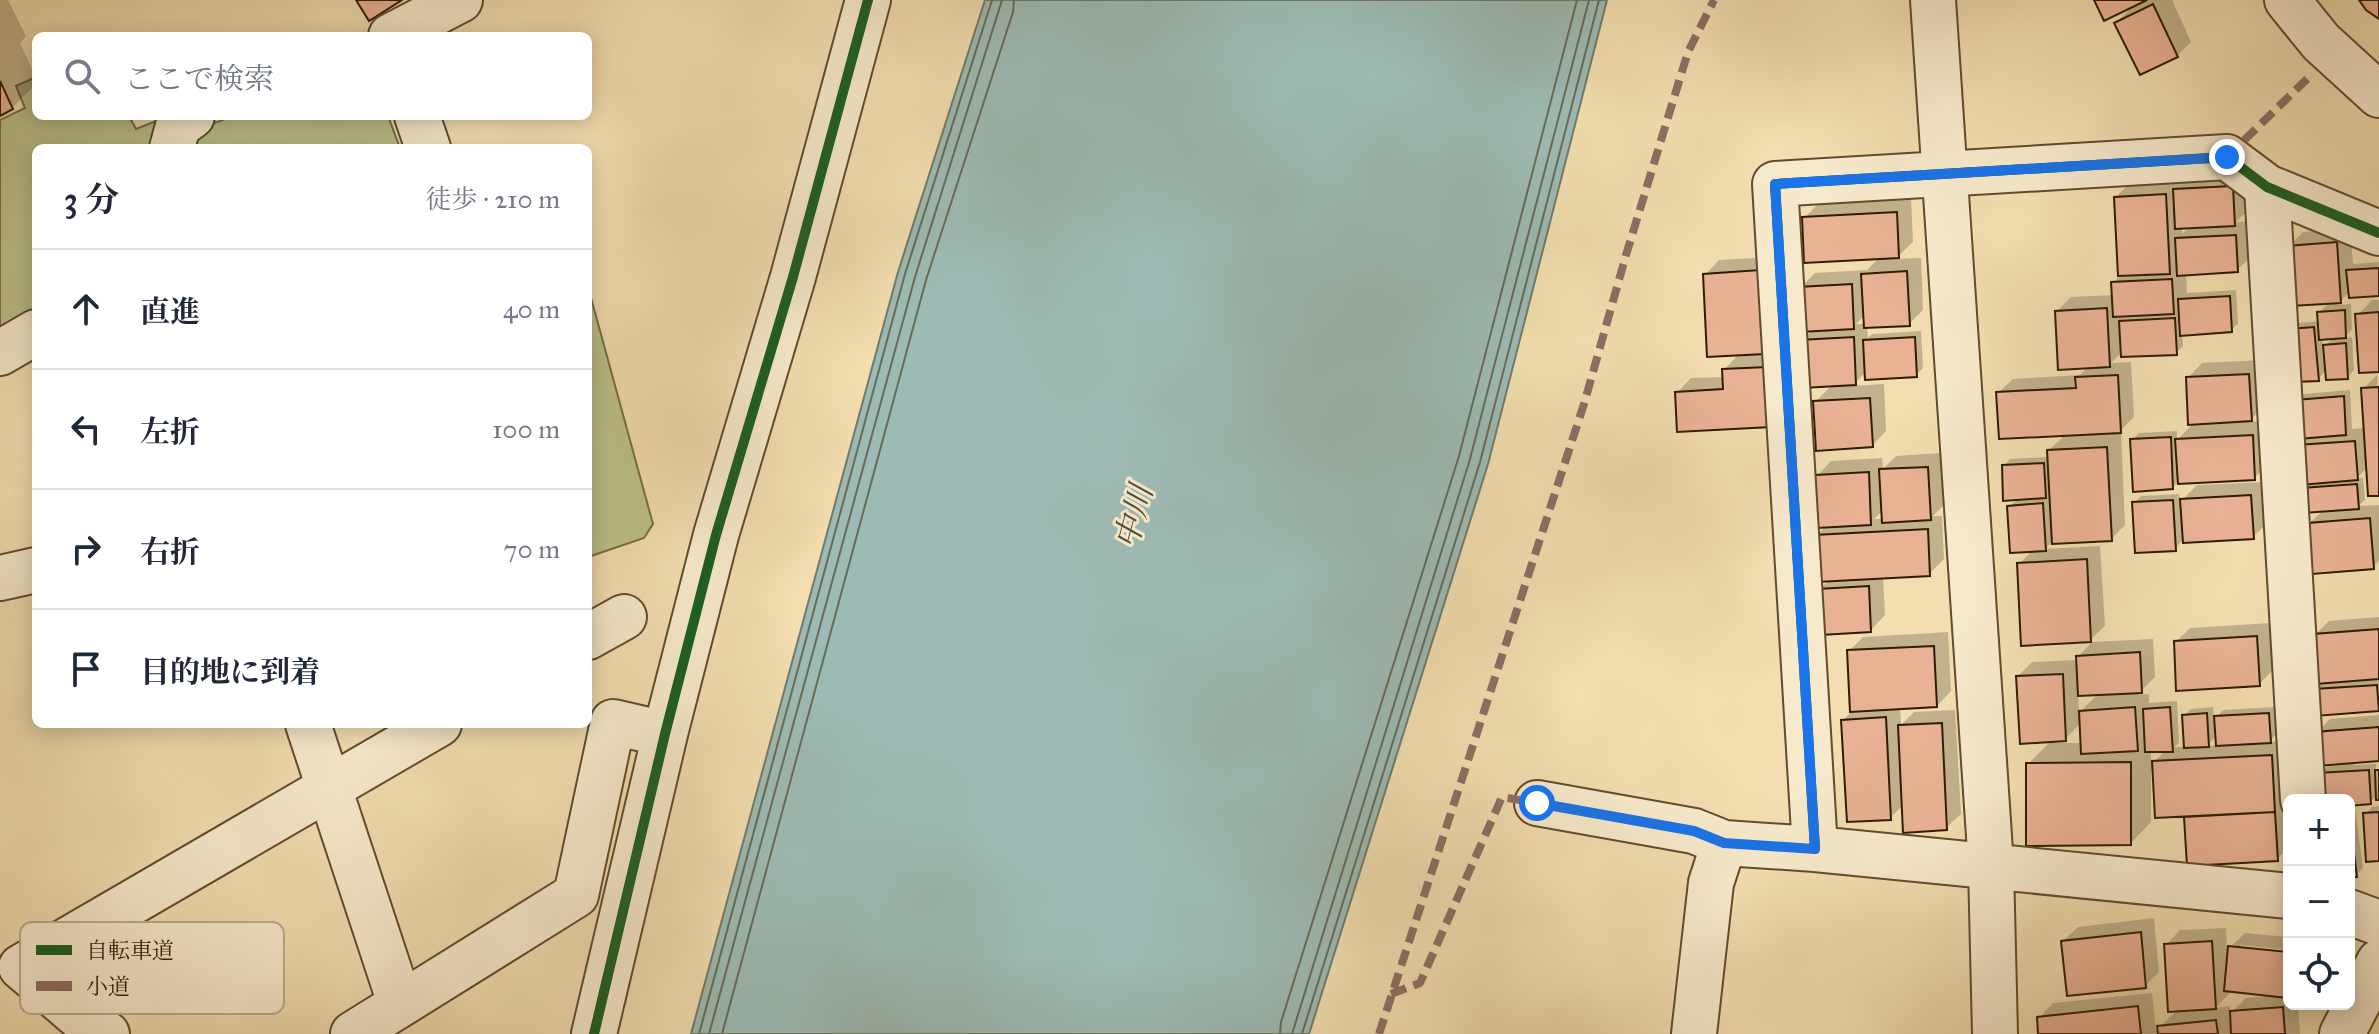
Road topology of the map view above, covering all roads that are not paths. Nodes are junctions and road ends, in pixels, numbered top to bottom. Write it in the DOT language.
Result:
graph roads {
  1 [pos="460,0"];
  2 [pos="868,0"];
  3 [pos="1933,0"];
  4 [pos="2287,0"];
  5 [pos="399,32"];
  6 [pos="2379,95"];
  7 [pos="186,120"];
  8 [pos="418,120"];
  9 [pos="173,144"];
  10 [pos="427,144"];
  11 [pos="1945,172"];
  12 [pos="2267,187"];
  13 [pos="2379,233"];
  14 [pos="32,334"];
  15 [pos="0,353"];
  16 [pos="32,571"];
  17 [pos="0,578"];
  18 [pos="309,728"];
  19 [pos="432,728"];
  20 [pos="665,734"];
  21 [pos="329,789"];
  22 [pos="2303,794"];
  23 [pos="1537,803"];
  24 [pos="1724,843"];
  25 [pos="1815,849"];
  26 [pos="1991,866"];
  27 [pos="2283,895"];
  28 [pos="2355,914"];
  29 [pos="99,922"];
  30 [pos="2379,923"];
  31 [pos="2379,962"];
  32 [pos="400,1003"];
  33 [pos="76,1014"];
  34 [pos="107,1034"];
  35 [pos="353,1034"];
  36 [pos="594,1034"];
  37 [pos="1694,1034"];
  38 [pos="1995,1034"];
  39 [pos="2342,1034"];
  1 -- 5 [label="street"];
  2 -- 20 [label="street"];
  3 -- 11 [label="street"];
  4 -- 6 [label="street"];
  7 -- 9 [label="street"];
  8 -- 10 [label="street"];
  11 -- 12 [label="street"];
  11 -- 25 [label="street"];
  11 -- 26 [label="street"];
  12 -- 13 [label="street"];
  12 -- 22 [label="street"];
  14 -- 15 [label="street"];
  16 -- 17 [label="street"];
  18 -- 21 [label="street"];
  19 -- 21 [label="street"];
  20 -- 32 [label="street"];
  20 -- 36 [label="street"];
  21 -- 29 [label="street"];
  21 -- 32 [label="street"];
  23 -- 24 [label="street"];
  24 -- 25 [label="street"];
  24 -- 37 [label="street"];
  25 -- 26 [label="street"];
  26 -- 27 [label="street"];
  26 -- 38 [label="street"];
  28 -- 30 [label="street"];
  31 -- 39 [label="street"];
  32 -- 35 [label="street"];
  33 -- 34 [label="street"];
}
